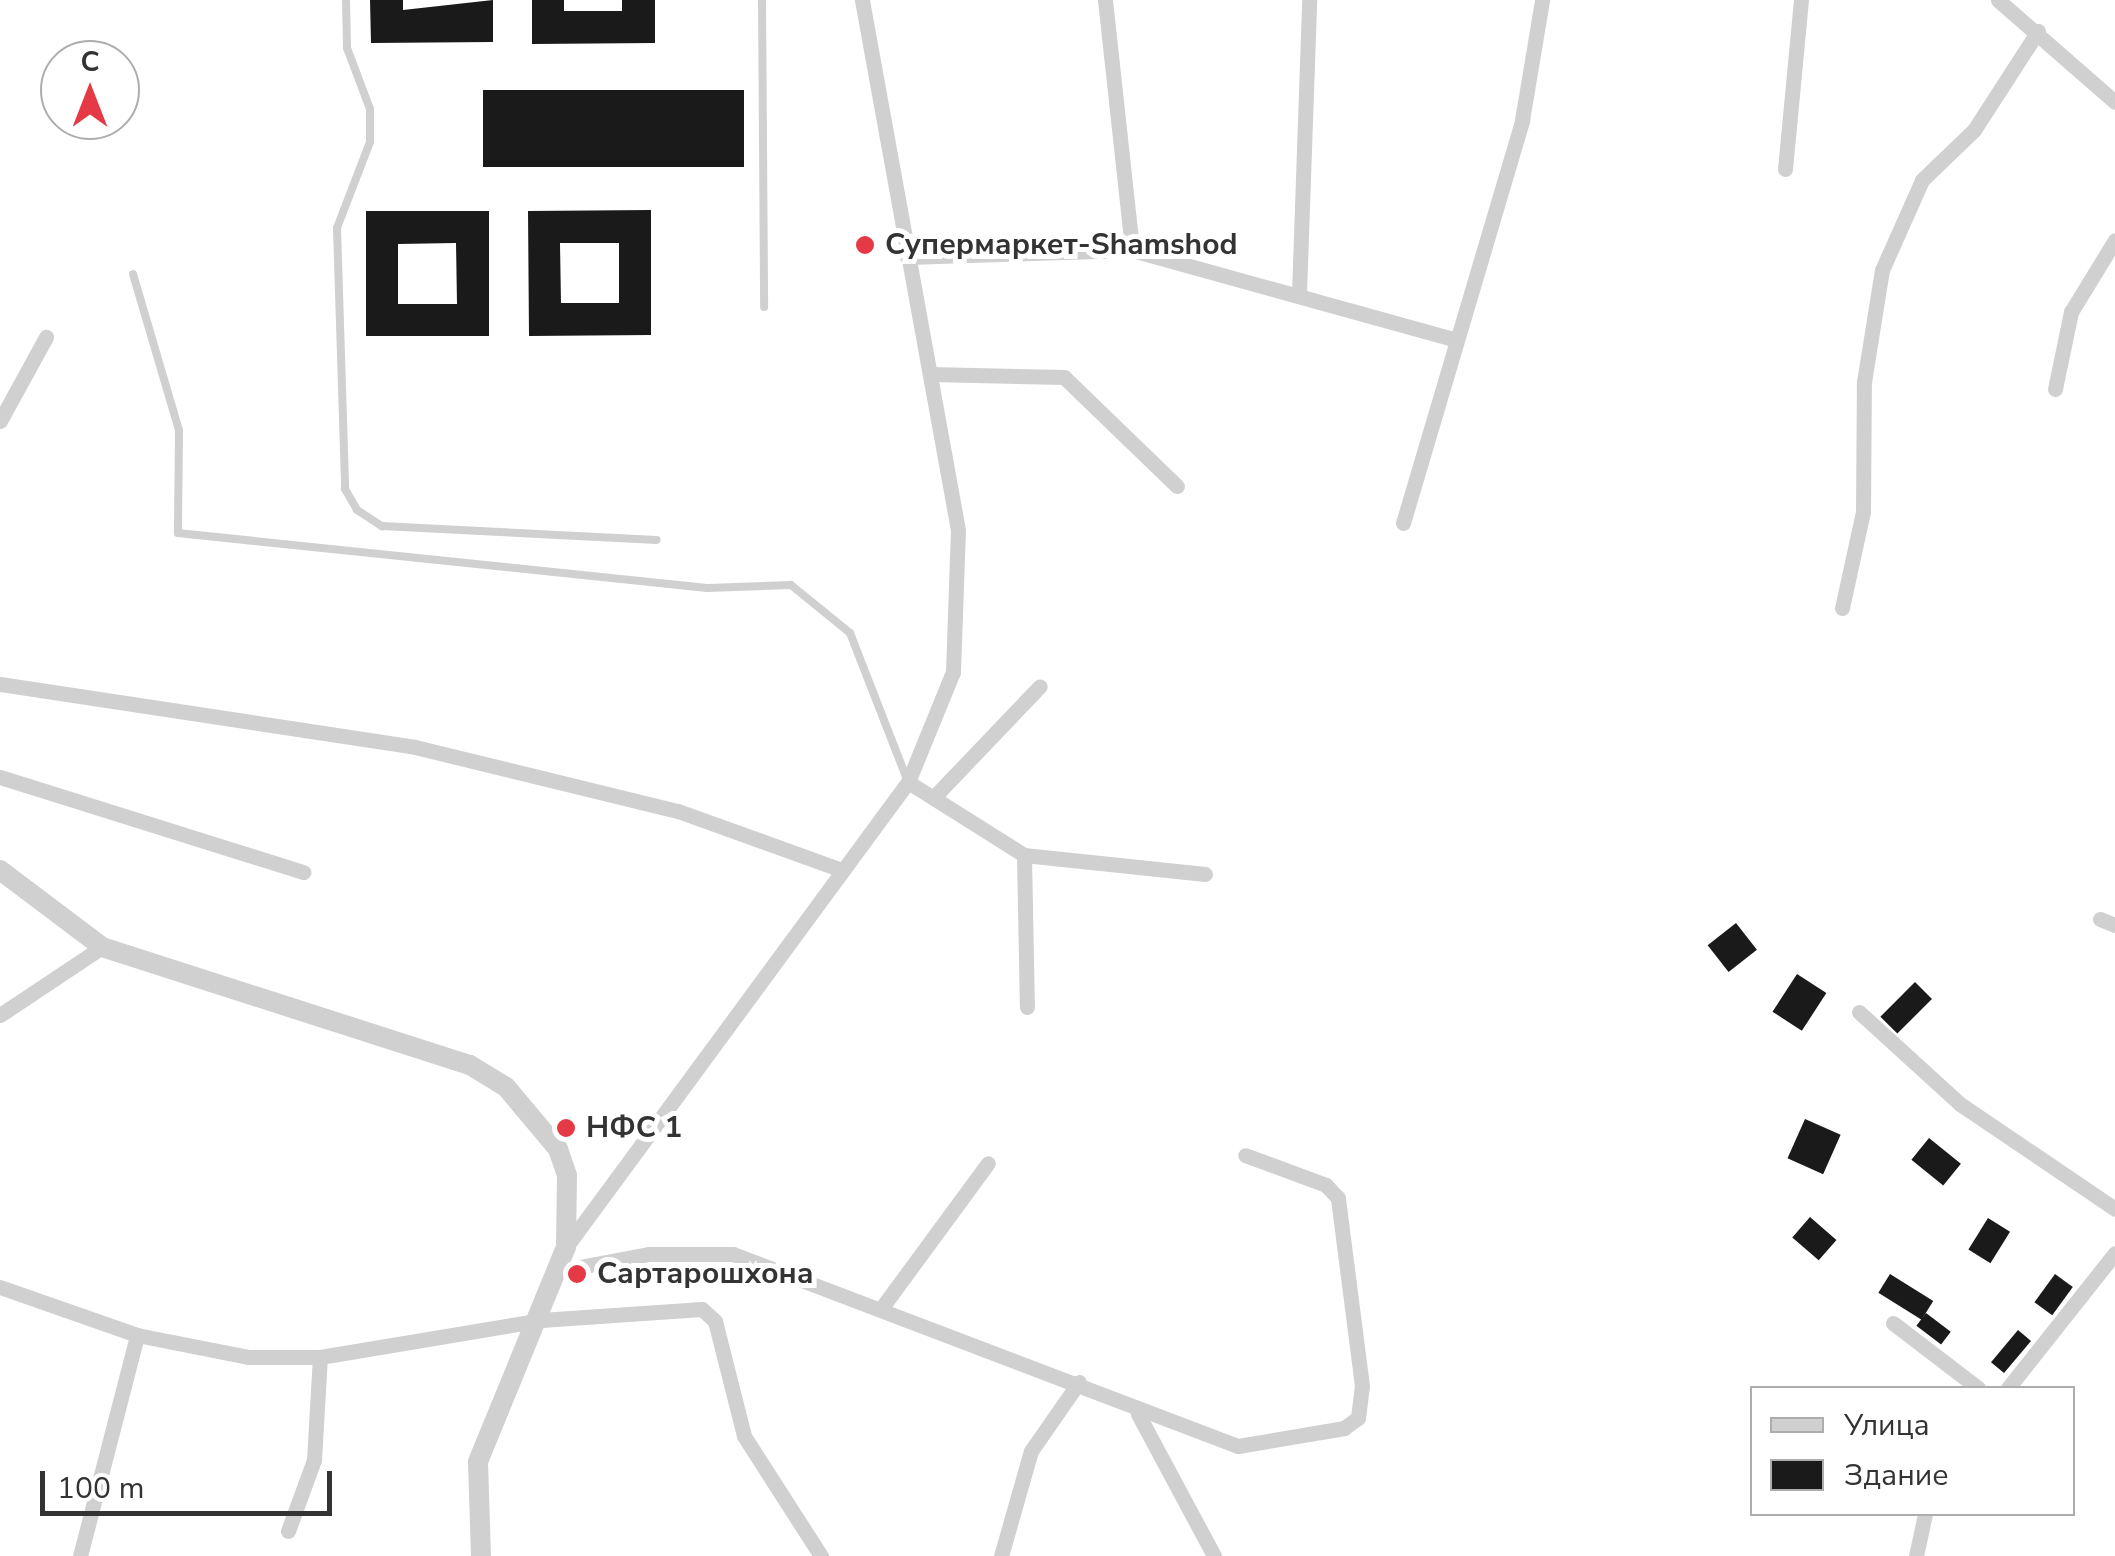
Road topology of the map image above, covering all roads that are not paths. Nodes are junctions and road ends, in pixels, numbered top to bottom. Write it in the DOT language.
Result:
graph roads {
  1 [pos="346,0"];
  2 [pos="762,0"];
  3 [pos="862,0"];
  4 [pos="1104,0"];
  5 [pos="1310,0"];
  6 [pos="1542,0"];
  7 [pos="1800,0"];
  8 [pos="1998,0"];
  9 [pos="2038,31"];
  10 [pos="2115,102"];
  11 [pos="1785,169"];
  12 [pos="2115,240"];
  13 [pos="1132,250"];
  14 [pos="908,257"];
  15 [pos="133,274"];
  16 [pos="1298,293"];
  17 [pos="764,307"];
  18 [pos="46,337"];
  19 [pos="1458,340"];
  20 [pos="930,374"];
  21 [pos="2054,390"];
  22 [pos="0,421"];
  23 [pos="1177,486"];
  24 [pos="1402,523"];
  25 [pos="657,540"];
  26 [pos="1842,608"];
  27 [pos="0,684"];
  28 [pos="1040,686"];
  29 [pos="0,777"];
  30 [pos="908,782"];
  31 [pos="934,797"];
  32 [pos="1024,856"];
  33 [pos="0,870"];
  34 [pos="842,870"];
  35 [pos="304,872"];
  36 [pos="1205,874"];
  37 [pos="102,947"];
  38 [pos="1027,1007"];
  39 [pos="1859,1012"];
  40 [pos="0,1015"];
  41 [pos="1245,1155"];
  42 [pos="988,1163"];
  43 [pos="2115,1209"];
  44 [pos="566,1247"];
  45 [pos="2115,1254"];
  46 [pos="558,1271"];
  47 [pos="0,1287"];
  48 [pos="883,1306"];
  49 [pos="541,1320"];
  50 [pos="1894,1323"];
  51 [pos="137,1336"];
  52 [pos="320,1356"];
  53 [pos="1078,1382"];
  54 [pos="1975,1386"];
  55 [pos="2010,1386"];
  56 [pos="1138,1414"];
  57 [pos="1925,1516"];
  58 [pos="288,1531"];
  59 [pos="80,1556"];
  60 [pos="481,1556"];
  61 [pos="821,1556"];
  62 [pos="1001,1556"];
  63 [pos="1214,1556"];
  64 [pos="1916,1556"];
  1 -- 25 [label="lane"];
  2 -- 17 [label="lane"];
  3 -- 14 [label="street"];
  4 -- 13 [label="street"];
  5 -- 16 [label="street"];
  6 -- 19 [label="street"];
  7 -- 11 [label="street"];
  8 -- 9 [label="street"];
  9 -- 10 [label="street"];
  9 -- 26 [label="street"];
  12 -- 21 [label="street"];
  13 -- 14 [label="street"];
  13 -- 16 [label="street"];
  14 -- 20 [label="street"];
  15 -- 30 [label="lane"];
  16 -- 19 [label="street"];
  18 -- 22 [label="street"];
  19 -- 24 [label="street"];
  20 -- 23 [label="street"];
  20 -- 30 [label="street"];
  27 -- 34 [label="street"];
  28 -- 31 [label="street"];
  29 -- 35 [label="street"];
  30 -- 31 [label="street"];
  30 -- 34 [label="street"];
  31 -- 32 [label="street"];
  32 -- 36 [label="street"];
  32 -- 38 [label="street"];
  33 -- 37 [label="street"];
  34 -- 44 [label="street"];
  37 -- 40 [label="street"];
  37 -- 44 [label="street"];
  39 -- 43 [label="street"];
  41 -- 56 [label="street"];
  42 -- 48 [label="street"];
  44 -- 46 [label="street"];
  45 -- 55 [label="street"];
  46 -- 48 [label="street"];
  46 -- 49 [label="street"];
  47 -- 51 [label="street"];
  48 -- 53 [label="street"];
  49 -- 52 [label="street"];
  49 -- 60 [label="street"];
  49 -- 61 [label="street"];
  50 -- 54 [label="street"];
  51 -- 52 [label="street"];
  51 -- 59 [label="street"];
  52 -- 58 [label="street"];
  53 -- 56 [label="street"];
  53 -- 62 [label="street"];
  56 -- 63 [label="street"];
  57 -- 64 [label="street"];
}
